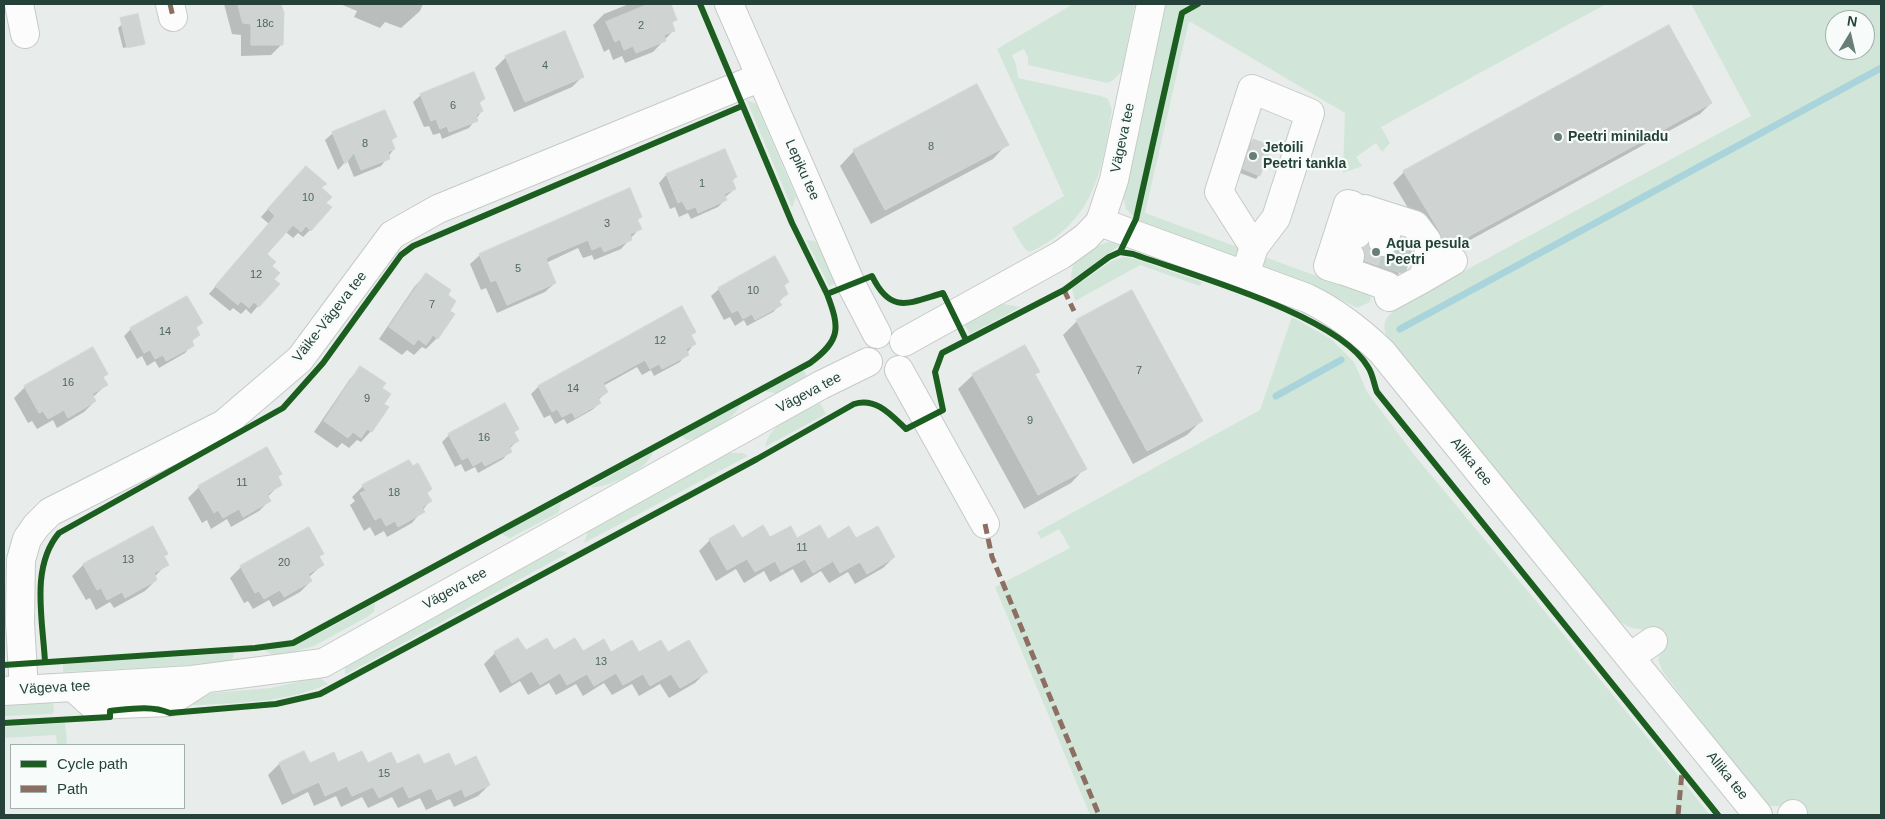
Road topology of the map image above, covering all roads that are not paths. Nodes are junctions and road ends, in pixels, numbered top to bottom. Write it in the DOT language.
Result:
graph roads {
  1 [pos="19,4"];
  2 [pos="729,4"];
  3 [pos="1151,4"];
  4 [pos="25,34"];
  5 [pos="761,77"];
  6 [pos="1100,222"];
  7 [pos="1254,247"];
  8 [pos="1389,259"];
  9 [pos="1453,261"];
  10 [pos="1245,275"];
  11 [pos="1422,279"];
  12 [pos="1361,331"];
  13 [pos="877,334"];
  14 [pos="904,342"];
  15 [pos="868,362"];
  16 [pos="899,370"];
  17 [pos="985,524"];
  18 [pos="1653,641"];
  19 [pos="1630,657"];
  20 [pos="10,685"];
  21 [pos="1758,815"];
  1 -- 4 [label="street"];
  2 -- 5 [label="street, Lepiku tee"];
  3 -- 6 [label="street, Vägeva tee"];
  5 -- 13 [label="street, Lepiku tee"];
  5 -- 20 [label="street, Väike-Vägeva tee"];
  6 -- 10 [label="street, Allika tee"];
  6 -- 14 [label="street, Vägeva tee"];
  7 -- 7 [label="street"];
  7 -- 10 [label="street"];
  8 -- 8 [label="street"];
  8 -- 11 [label="street"];
  8 -- 11 [label="street"];
  8 -- 12 [label="street"];
  9 -- 11 [label="street"];
  10 -- 12 [label="street, Allika tee"];
  12 -- 19 [label="street, Allika tee"];
  13 -- 14 [label="street"];
  13 -- 15 [label="street"];
  14 -- 16 [label="street"];
  15 -- 16 [label="street"];
  15 -- 20 [label="street, Vägeva tee"];
  16 -- 17 [label="street"];
  18 -- 19 [label="street"];
  19 -- 21 [label="street, Allika tee"];
}
